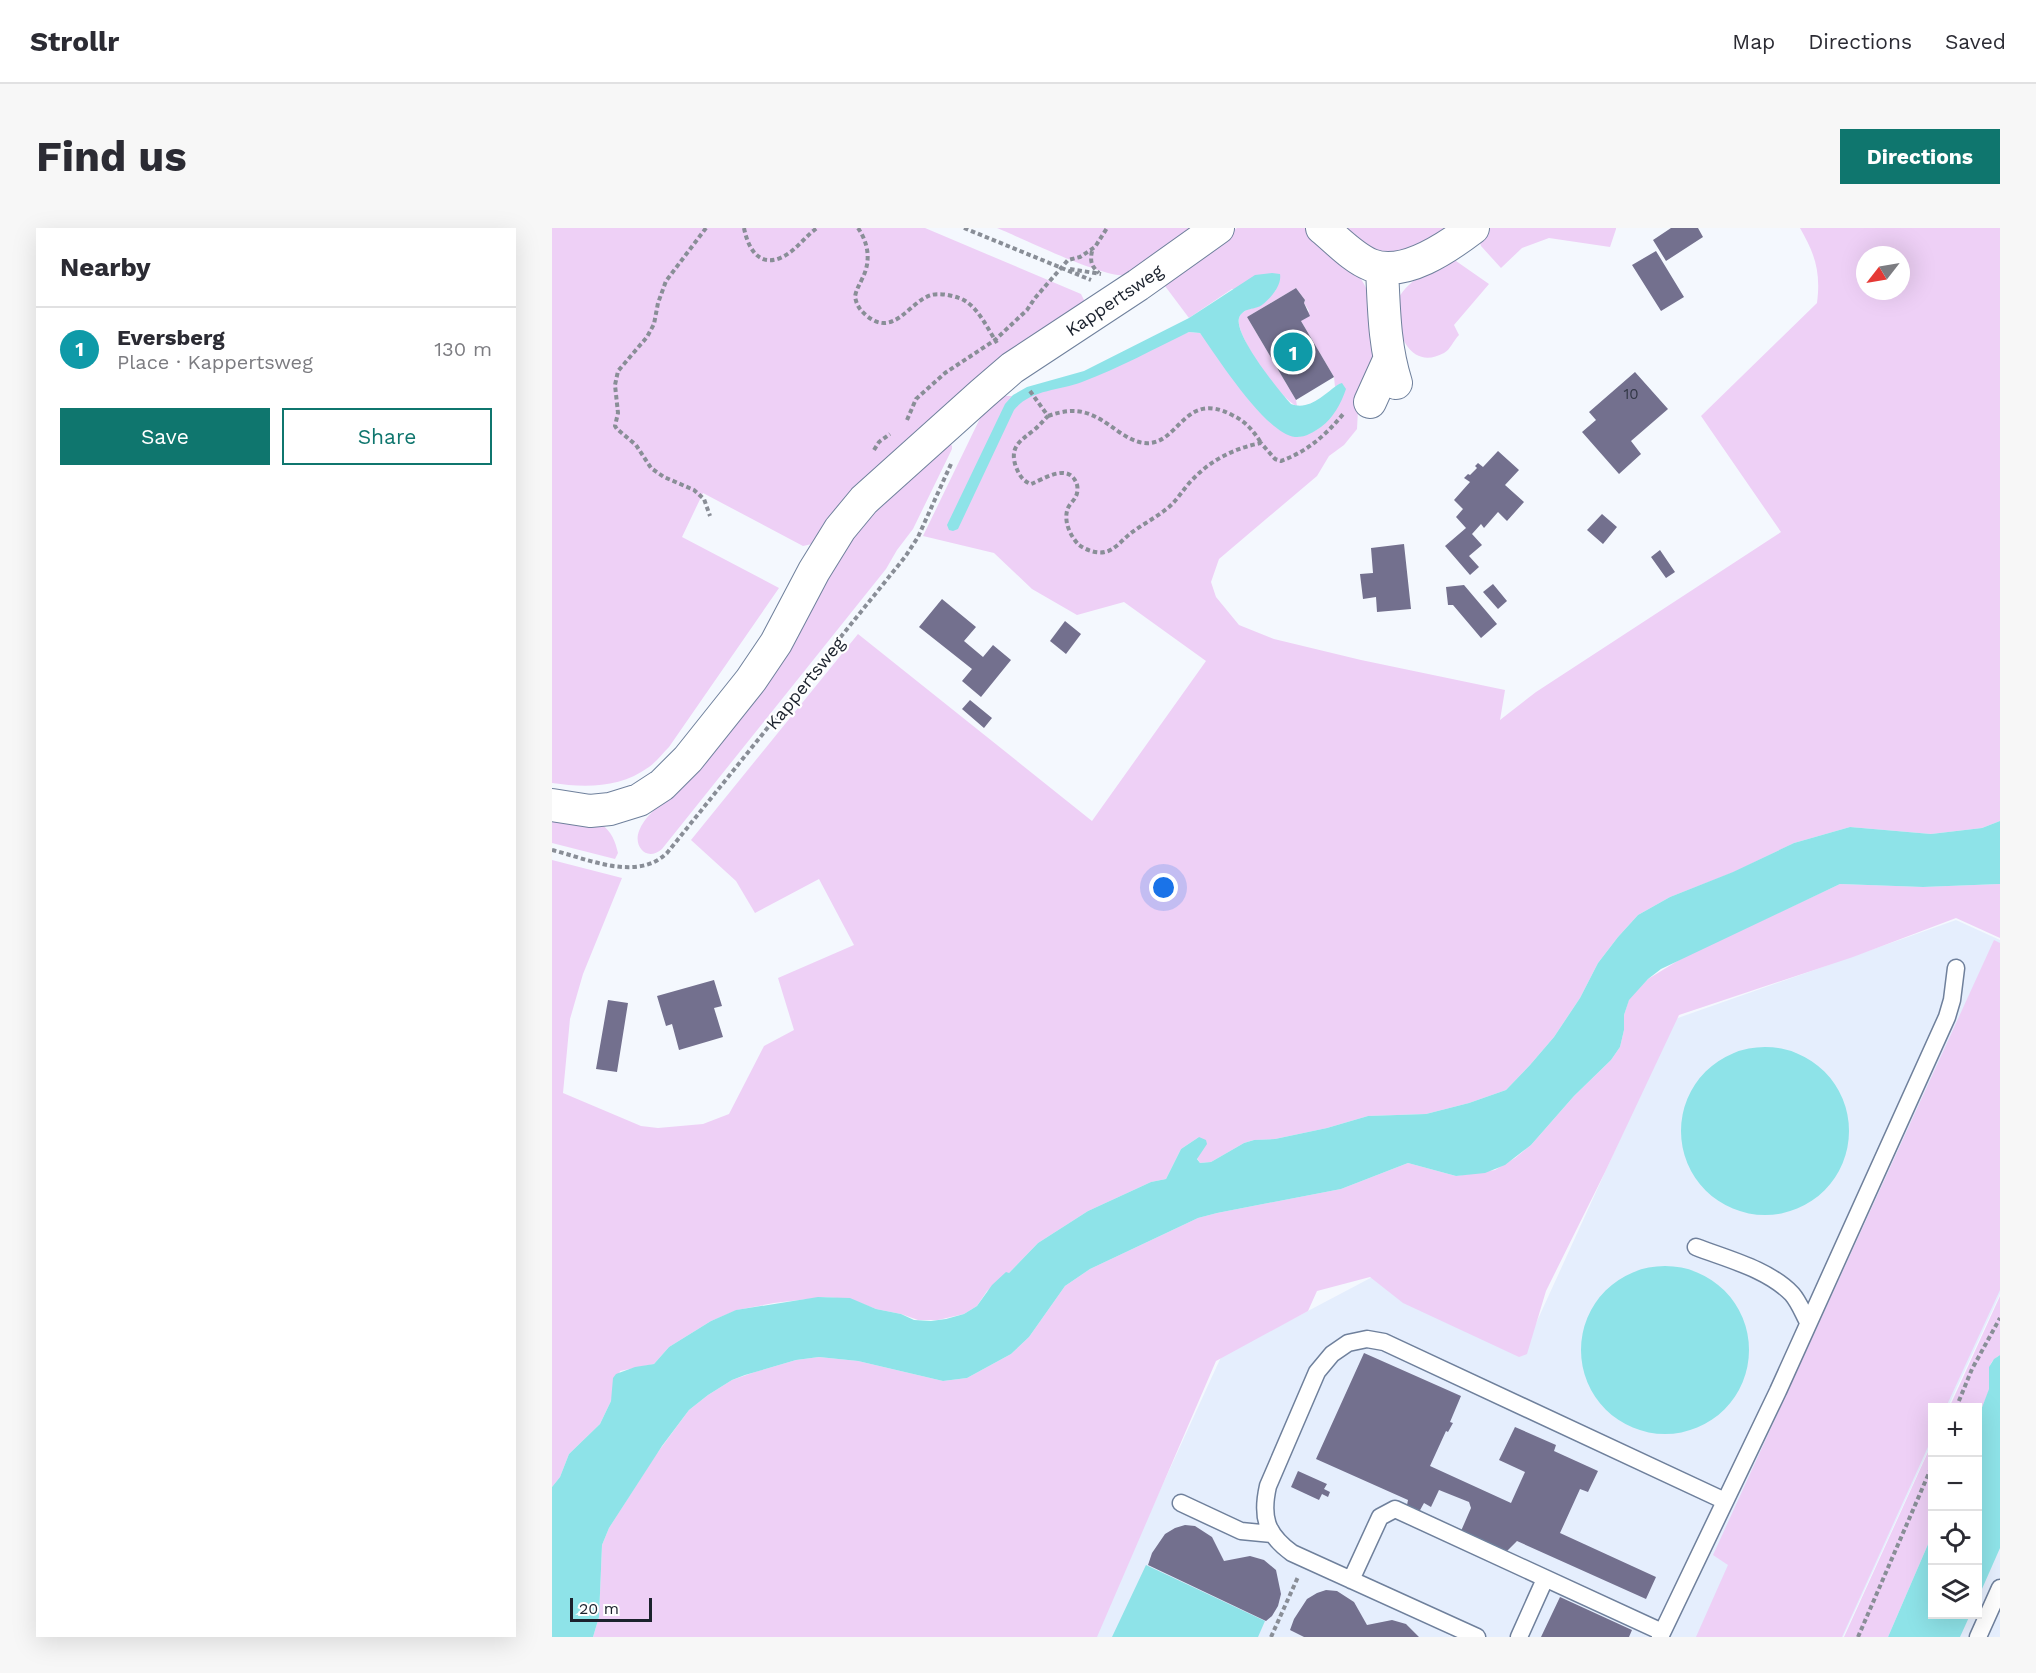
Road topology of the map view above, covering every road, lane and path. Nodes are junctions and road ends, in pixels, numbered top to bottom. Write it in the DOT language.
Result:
graph roads {
  1 [pos="706,228"];
  2 [pos="744,228"];
  3 [pos="817,228"];
  4 [pos="858,228"];
  5 [pos="964,228"];
  6 [pos="1103,228"];
  7 [pos="1218,228"];
  8 [pos="1322,228"];
  9 [pos="1473,228"];
  10 [pos="1103,235"];
  11 [pos="1092,250"];
  12 [pos="1382,268"];
  13 [pos="1101,274"];
  14 [pos="1121,296"];
  15 [pos="1021,379"];
  16 [pos="1360,403"];
  17 [pos="1047,414"];
  18 [pos="1261,443"];
  19 [pos="952,461"];
  20 [pos="710,516"];
  21 [pos="552,805"];
  22 [pos="552,850"];
  23 [pos="1956,968"];
  24 [pos="1696,1246"];
  25 [pos="2000,1318"];
  26 [pos="1808,1322"];
  27 [pos="1958,1403"];
  28 [pos="1928,1475"];
  29 [pos="1725,1501"];
  30 [pos="1181,1503"];
  31 [pos="1272,1534"];
  32 [pos="1305,1560"];
  33 [pos="1545,1579"];
  34 [pos="1351,1580"];
  35 [pos="2000,1588"];
  36 [pos="1452,1632"];
  37 [pos="1661,1634"];
  38 [pos="1270,1637"];
  39 [pos="1477,1637"];
  40 [pos="1519,1637"];
  41 [pos="1858,1637"];
  42 [pos="1978,1637"];
  1 -- 20 [label="path"];
  2 -- 3 [label="path"];
  4 -- 15 [label="path"];
  5 -- 14 [label="path"];
  6 -- 10 [label="path"];
  7 -- 14 [label="street, Kappertsweg"];
  8 -- 12 [label="street"];
  9 -- 12 [label="street"];
  11 -- 13 [label="path"];
  12 -- 16 [label="street"];
  14 -- 15 [label="street, Kappertsweg"];
  15 -- 17 [label="path"];
  15 -- 21 [label="street, Kappertsweg"];
  16 -- 18 [label="path"];
  17 -- 18 [label="path"];
  17 -- 18 [label="path"];
  19 -- 22 [label="path, Kappertsweg"];
  23 -- 26 [label="lane"];
  24 -- 26 [label="lane"];
  25 -- 27 [label="path"];
  26 -- 29 [label="lane"];
  28 -- 41 [label="path"];
  29 -- 31 [label="lane"];
  29 -- 37 [label="lane"];
  30 -- 31 [label="lane"];
  31 -- 32 [label="lane"];
  32 -- 34 [label="lane"];
  32 -- 38 [label="path"];
  33 -- 34 [label="lane"];
  33 -- 37 [label="lane"];
  33 -- 40 [label="lane"];
  34 -- 36 [label="lane"];
  35 -- 42 [label="lane"];
  36 -- 39 [label="lane"];
}
